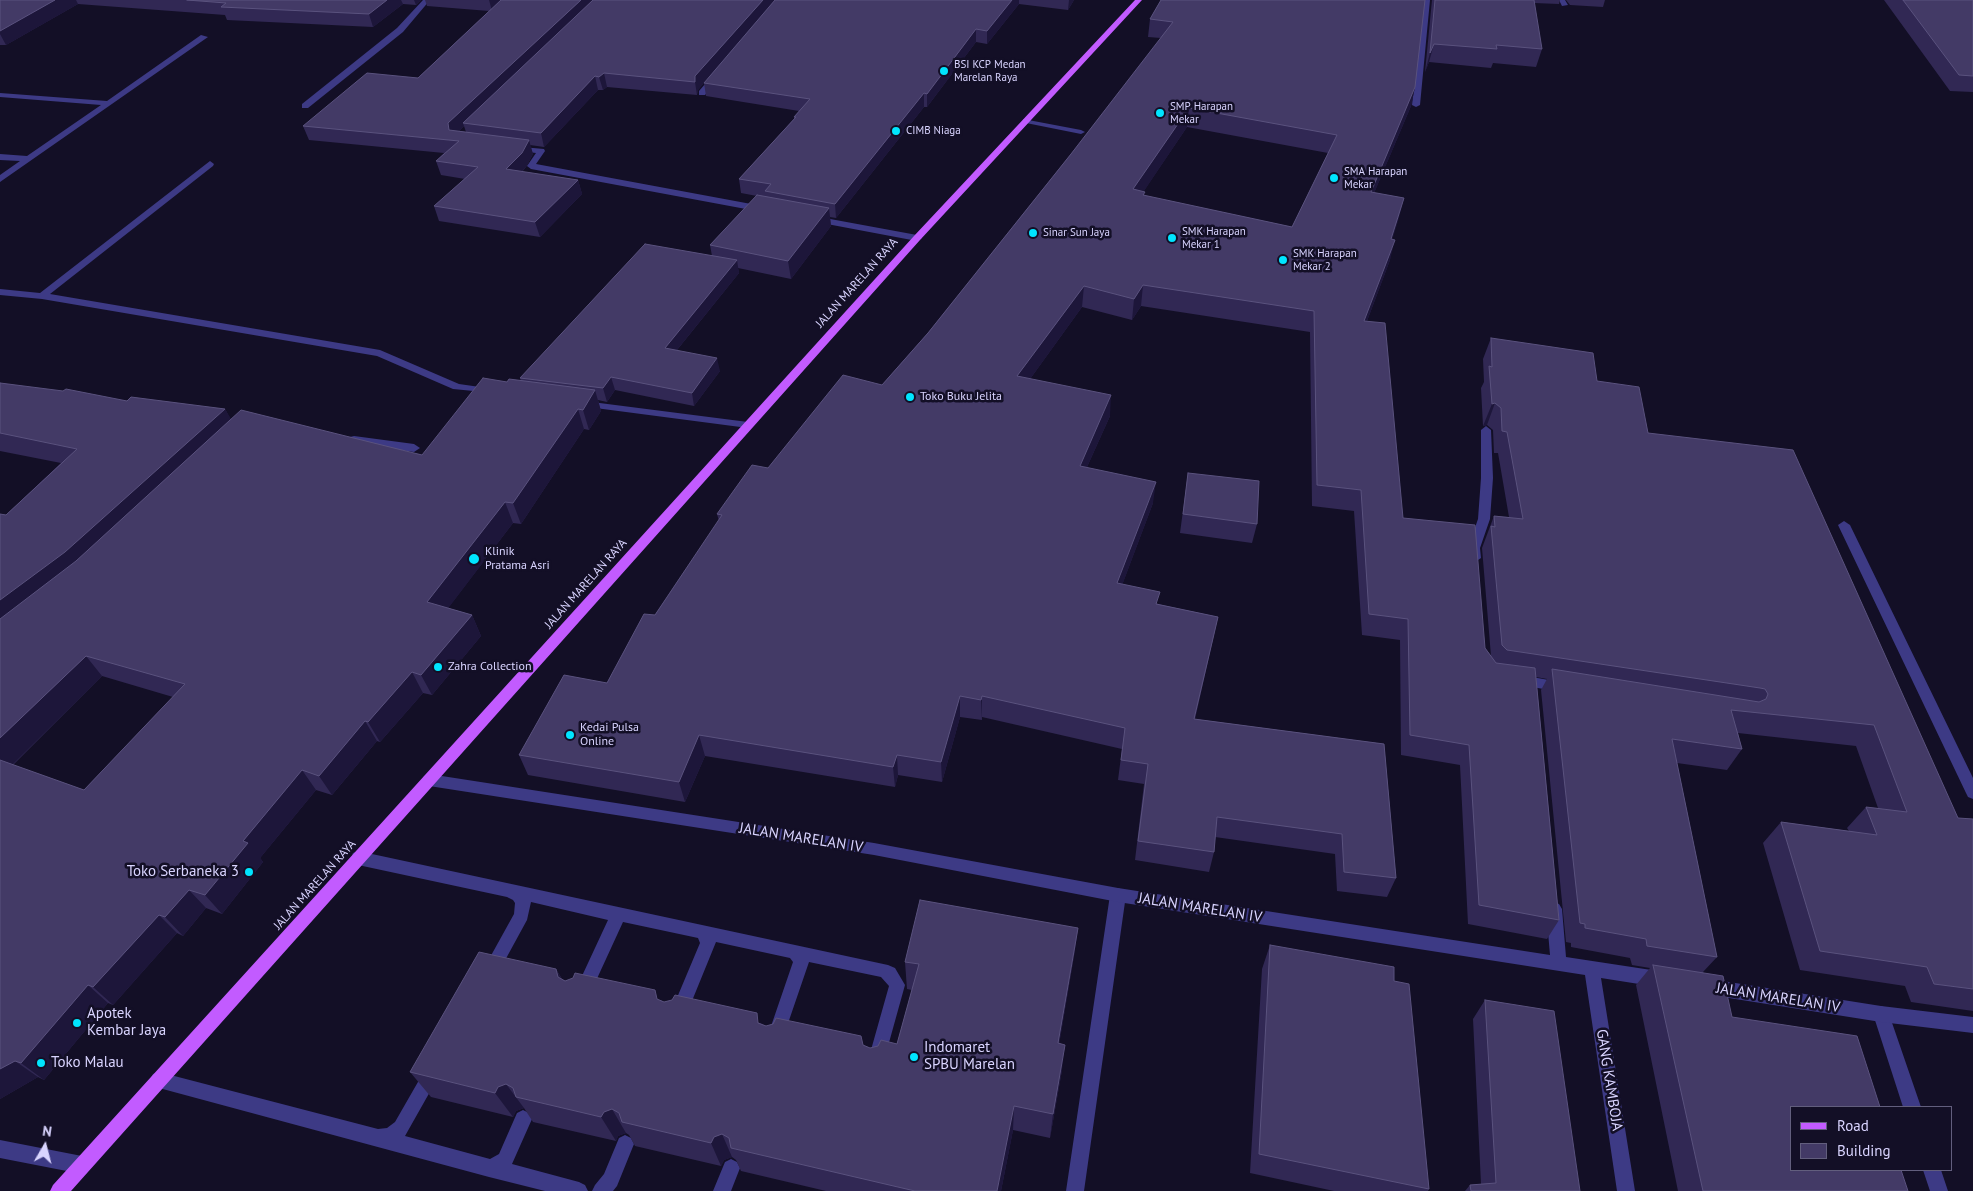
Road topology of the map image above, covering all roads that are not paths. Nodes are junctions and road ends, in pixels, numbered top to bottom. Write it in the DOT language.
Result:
graph roads {
  1 [pos="427,0"];
  2 [pos="1139,0"];
  3 [pos="1428,0"];
  4 [pos="204,37"];
  5 [pos="721,71"];
  6 [pos="702,93"];
  7 [pos="0,95"];
  8 [pos="108,103"];
  9 [pos="1416,105"];
  10 [pos="305,106"];
  11 [pos="1026,121"];
  12 [pos="1081,132"];
  13 [pos="504,146"];
  14 [pos="0,157"];
  15 [pos="28,159"];
  16 [pos="210,164"];
  17 [pos="0,179"];
  18 [pos="772,211"];
  19 [pos="801,216"];
  20 [pos="917,238"];
  21 [pos="0,292"];
  22 [pos="42,296"];
  23 [pos="506,393"];
  24 [pos="573,402"];
  25 [pos="748,425"];
  26 [pos="1486,430"];
  27 [pos="346,439"];
  28 [pos="414,448"];
  29 [pos="1844,525"];
  30 [pos="1476,576"];
  31 [pos="1516,680"];
  32 [pos="1571,688"];
  33 [pos="429,780"];
  34 [pos="1973,793"];
  35 [pos="358,858"];
  36 [pos="508,891"];
  37 [pos="1118,895"];
  38 [pos="1552,896"];
  39 [pos="611,913"];
  40 [pos="703,932"];
  41 [pos="794,951"];
  42 [pos="1559,963"];
  43 [pos="1592,968"];
  44 [pos="1669,981"];
  45 [pos="483,983"];
  46 [pos="1698,985"];
  47 [pos="580,998"];
  48 [pos="1881,1014"];
  49 [pos="676,1019"];
  50 [pos="1973,1025"];
  51 [pos="774,1042"];
  52 [pos="440,1060"];
  53 [pos="875,1064"];
  54 [pos="158,1080"];
  55 [pos="1912,1106"];
  56 [pos="523,1119"];
  57 [pos="378,1138"];
  58 [pos="625,1144"];
  59 [pos="0,1149"];
  60 [pos="82,1165"];
  61 [pos="489,1168"];
  62 [pos="730,1168"];
  63 [pos="1932,1171"];
  64 [pos="59,1191"];
  65 [pos="579,1191"];
  66 [pos="601,1191"];
  67 [pos="722,1191"];
  68 [pos="1075,1191"];
  69 [pos="1626,1191"];
  70 [pos="1939,1191"];
  1 -- 10 [label="street"];
  2 -- 11 [label="main road, JALAN MARELAN RAYA"];
  3 -- 9 [label="street"];
  4 -- 8 [label="street"];
  5 -- 6 [label="street"];
  7 -- 8 [label="street"];
  8 -- 15 [label="street"];
  11 -- 12 [label="street"];
  11 -- 20 [label="main road, JALAN MARELAN RAYA"];
  13 -- 18 [label="street"];
  14 -- 15 [label="street"];
  15 -- 17 [label="street"];
  16 -- 22 [label="street"];
  19 -- 20 [label="street"];
  20 -- 25 [label="main road, JALAN MARELAN RAYA"];
  21 -- 22 [label="street"];
  22 -- 23 [label="street"];
  24 -- 25 [label="street"];
  25 -- 33 [label="main road, JALAN MARELAN RAYA"];
  26 -- 30 [label="street"];
  27 -- 28 [label="street"];
  29 -- 34 [label="street"];
  31 -- 32 [label="street"];
  33 -- 35 [label="main road, JALAN MARELAN RAYA"];
  33 -- 37 [label="street, JALAN MARELAN IV"];
  35 -- 36 [label="street"];
  35 -- 54 [label="main road, JALAN MARELAN RAYA"];
  36 -- 39 [label="street"];
  36 -- 45 [label="street"];
  37 -- 42 [label="street, JALAN MARELAN IV"];
  37 -- 68 [label="street"];
  38 -- 42 [label="street"];
  39 -- 40 [label="street"];
  39 -- 47 [label="street"];
  40 -- 41 [label="street"];
  40 -- 49 [label="street"];
  41 -- 51 [label="street"];
  41 -- 53 [label="street"];
  42 -- 43 [label="street, JALAN MARELAN IV"];
  43 -- 44 [label="street, JALAN MARELAN IV"];
  43 -- 69 [label="street, GANG KAMBOJA"];
  46 -- 48 [label="street, JALAN MARELAN IV"];
  48 -- 50 [label="street, JALAN MARELAN IV"];
  48 -- 55 [label="street"];
  52 -- 57 [label="street"];
  54 -- 57 [label="street"];
  54 -- 60 [label="main road, JALAN MARELAN RAYA"];
  56 -- 61 [label="street"];
  57 -- 61 [label="street"];
  58 -- 66 [label="street"];
  59 -- 60 [label="street"];
  60 -- 64 [label="main road, JALAN MARELAN RAYA"];
  61 -- 65 [label="street"];
  62 -- 67 [label="street"];
  63 -- 70 [label="street"];
}
